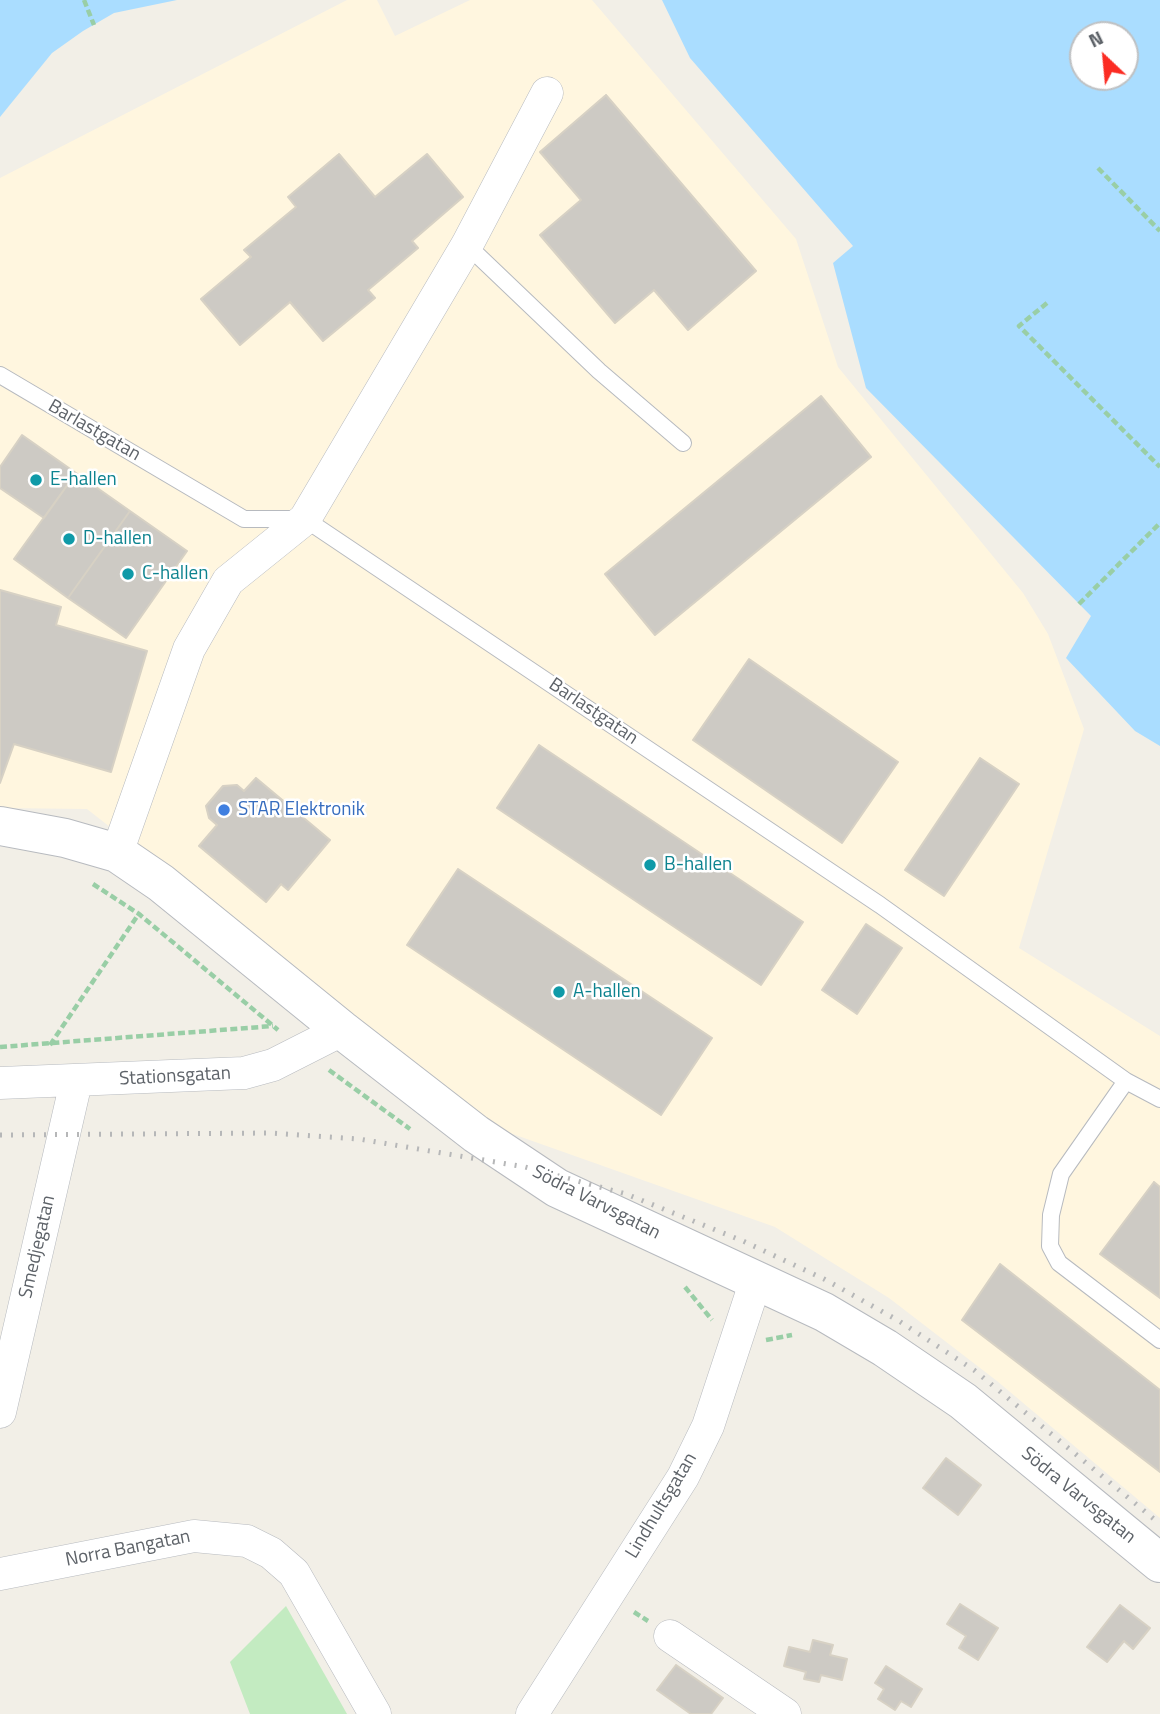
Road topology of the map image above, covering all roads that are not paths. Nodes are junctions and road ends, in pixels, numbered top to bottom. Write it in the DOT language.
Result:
graph roads {
  1 [pos="547,93"];
  2 [pos="467,246"];
  3 [pos="0,375"];
  4 [pos="683,443"];
  5 [pos="305,519"];
  6 [pos="0,826"];
  7 [pos="117,853"];
  8 [pos="342,1030"];
  9 [pos="1126,1081"];
  10 [pos="76,1082"];
  11 [pos="0,1083"];
  12 [pos="1160,1099"];
  13 [pos="756,1280"];
  14 [pos="1160,1340"];
  15 [pos="0,1412"];
  16 [pos="1160,1563"];
  17 [pos="0,1574"];
  18 [pos="670,1636"];
  19 [pos="375,1714"];
  20 [pos="532,1714"];
  21 [pos="785,1714"];
  1 -- 2 [label="street"];
  2 -- 4 [label="lane"];
  2 -- 5 [label="street"];
  3 -- 5 [label="lane, Barlastgatan"];
  5 -- 7 [label="street"];
  5 -- 9 [label="lane, Barlastgatan"];
  6 -- 7 [label="street, Södra Varvsgatan"];
  7 -- 8 [label="street, Södra Varvsgatan"];
  8 -- 10 [label="street, Stationsgatan"];
  8 -- 13 [label="street, Södra Varvsgatan"];
  9 -- 12 [label="lane, Barlastgatan"];
  9 -- 14 [label="lane"];
  10 -- 11 [label="street, Stationsgatan"];
  10 -- 15 [label="street, Smedjegatan"];
  13 -- 16 [label="street, Södra Varvsgatan"];
  13 -- 20 [label="street, Lindhultsgatan"];
  17 -- 19 [label="street, Norra Bangatan"];
  18 -- 21 [label="street"];
}
